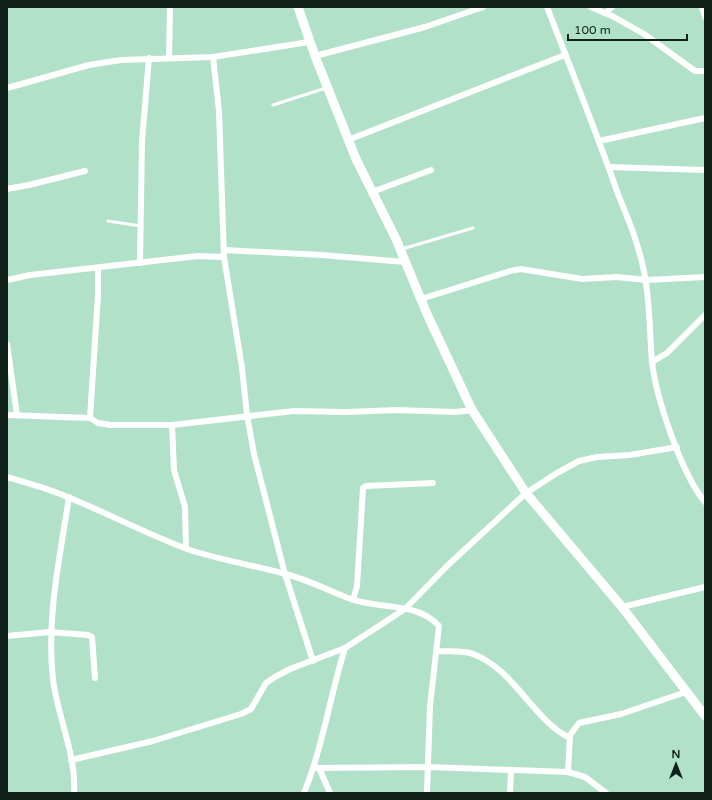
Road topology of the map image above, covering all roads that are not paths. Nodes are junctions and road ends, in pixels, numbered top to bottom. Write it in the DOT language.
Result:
graph roads {
  1 [pos="170,7"];
  2 [pos="298,7"];
  3 [pos="483,7"];
  4 [pos="547,7"];
  5 [pos="591,7"];
  6 [pos="612,7"];
  7 [pos="702,7"];
  8 [pos="606,13"];
  9 [pos="705,17"];
  10 [pos="309,42"];
  11 [pos="565,55"];
  12 [pos="315,56"];
  13 [pos="213,57"];
  14 [pos="148,58"];
  15 [pos="168,58"];
  16 [pos="705,71"];
  17 [pos="7,88"];
  18 [pos="327,88"];
  19 [pos="273,105"];
  20 [pos="705,118"];
  21 [pos="348,140"];
  22 [pos="599,141"];
  23 [pos="609,167"];
  24 [pos="431,170"];
  25 [pos="705,170"];
  26 [pos="85,171"];
  27 [pos="7,189"];
  28 [pos="372,192"];
  29 [pos="108,221"];
  30 [pos="142,226"];
  31 [pos="473,228"];
  32 [pos="400,249"];
  33 [pos="224,253"];
  34 [pos="405,262"];
  35 [pos="140,263"];
  36 [pos="98,268"];
  37 [pos="705,277"];
  38 [pos="7,280"];
  39 [pos="647,280"];
  40 [pos="421,299"];
  41 [pos="705,315"];
  42 [pos="7,344"];
  43 [pos="652,362"];
  44 [pos="472,410"];
  45 [pos="7,415"];
  46 [pos="17,415"];
  47 [pos="247,415"];
  48 [pos="90,418"];
  49 [pos="172,425"];
  50 [pos="677,447"];
  51 [pos="7,477"];
  52 [pos="433,483"];
  53 [pos="705,491"];
  54 [pos="526,493"];
  55 [pos="69,497"];
  56 [pos="703,500"];
  57 [pos="186,548"];
  58 [pos="286,574"];
  59 [pos="705,587"];
  60 [pos="353,600"];
  61 [pos="622,607"];
  62 [pos="405,609"];
  63 [pos="50,632"];
  64 [pos="7,636"];
  65 [pos="345,648"];
  66 [pos="437,651"];
  67 [pos="313,661"];
  68 [pos="95,678"];
  69 [pos="686,692"];
  70 [pos="705,716"];
  71 [pos="570,738"];
  72 [pos="71,760"];
  73 [pos="429,767"];
  74 [pos="317,768"];
  75 [pos="511,772"];
  76 [pos="568,772"];
  77 [pos="74,793"];
  78 [pos="304,793"];
  79 [pos="330,793"];
  80 [pos="427,793"];
  81 [pos="510,793"];
  82 [pos="606,793"];
  1 -- 15 [label="street"];
  2 -- 10 [label="street"];
  3 -- 12 [label="street"];
  4 -- 11 [label="street"];
  5 -- 8 [label="street"];
  6 -- 8 [label="street"];
  7 -- 9 [label="street"];
  8 -- 16 [label="street"];
  10 -- 12 [label="street"];
  10 -- 13 [label="street"];
  11 -- 21 [label="street"];
  11 -- 22 [label="street"];
  12 -- 18 [label="street"];
  13 -- 15 [label="street"];
  13 -- 33 [label="street"];
  14 -- 15 [label="street"];
  14 -- 17 [label="street"];
  14 -- 30 [label="street"];
  18 -- 19 [label="lane"];
  18 -- 21 [label="street"];
  20 -- 22 [label="street"];
  21 -- 28 [label="street"];
  22 -- 23 [label="street"];
  23 -- 25 [label="street"];
  23 -- 39 [label="street"];
  24 -- 28 [label="street"];
  26 -- 27 [label="street"];
  28 -- 32 [label="street"];
  29 -- 30 [label="lane"];
  30 -- 35 [label="street"];
  31 -- 32 [label="lane"];
  32 -- 34 [label="street"];
  33 -- 34 [label="street"];
  33 -- 35 [label="street"];
  33 -- 47 [label="street"];
  34 -- 40 [label="street"];
  35 -- 36 [label="street"];
  36 -- 38 [label="street"];
  36 -- 48 [label="street"];
  37 -- 39 [label="street"];
  39 -- 40 [label="street"];
  39 -- 43 [label="street"];
  40 -- 44 [label="street"];
  41 -- 43 [label="street"];
  42 -- 46 [label="street"];
  43 -- 50 [label="street"];
  44 -- 47 [label="street"];
  44 -- 54 [label="street"];
  45 -- 46 [label="street"];
  46 -- 48 [label="street"];
  47 -- 49 [label="street"];
  47 -- 58 [label="street"];
  48 -- 49 [label="street"];
  49 -- 57 [label="street"];
  50 -- 54 [label="street"];
  50 -- 56 [label="street"];
  51 -- 55 [label="street"];
  52 -- 60 [label="street"];
  53 -- 56 [label="street"];
  54 -- 61 [label="street"];
  54 -- 62 [label="street"];
  55 -- 57 [label="street"];
  55 -- 63 [label="street"];
  57 -- 58 [label="street"];
  58 -- 60 [label="street"];
  58 -- 67 [label="street"];
  59 -- 61 [label="street"];
  60 -- 62 [label="street"];
  61 -- 69 [label="street"];
  62 -- 65 [label="street"];
  62 -- 66 [label="street"];
  63 -- 64 [label="street"];
  63 -- 68 [label="street"];
  63 -- 72 [label="street"];
  65 -- 67 [label="street"];
  65 -- 74 [label="street"];
  66 -- 71 [label="street"];
  66 -- 73 [label="street"];
  67 -- 72 [label="street"];
  69 -- 70 [label="street"];
  69 -- 71 [label="street"];
  71 -- 76 [label="street"];
  72 -- 77 [label="street"];
  73 -- 74 [label="street"];
  73 -- 75 [label="street"];
  73 -- 80 [label="street"];
  74 -- 78 [label="street"];
  74 -- 79 [label="street"];
  75 -- 76 [label="street"];
  75 -- 81 [label="street"];
  76 -- 82 [label="street"];
}
